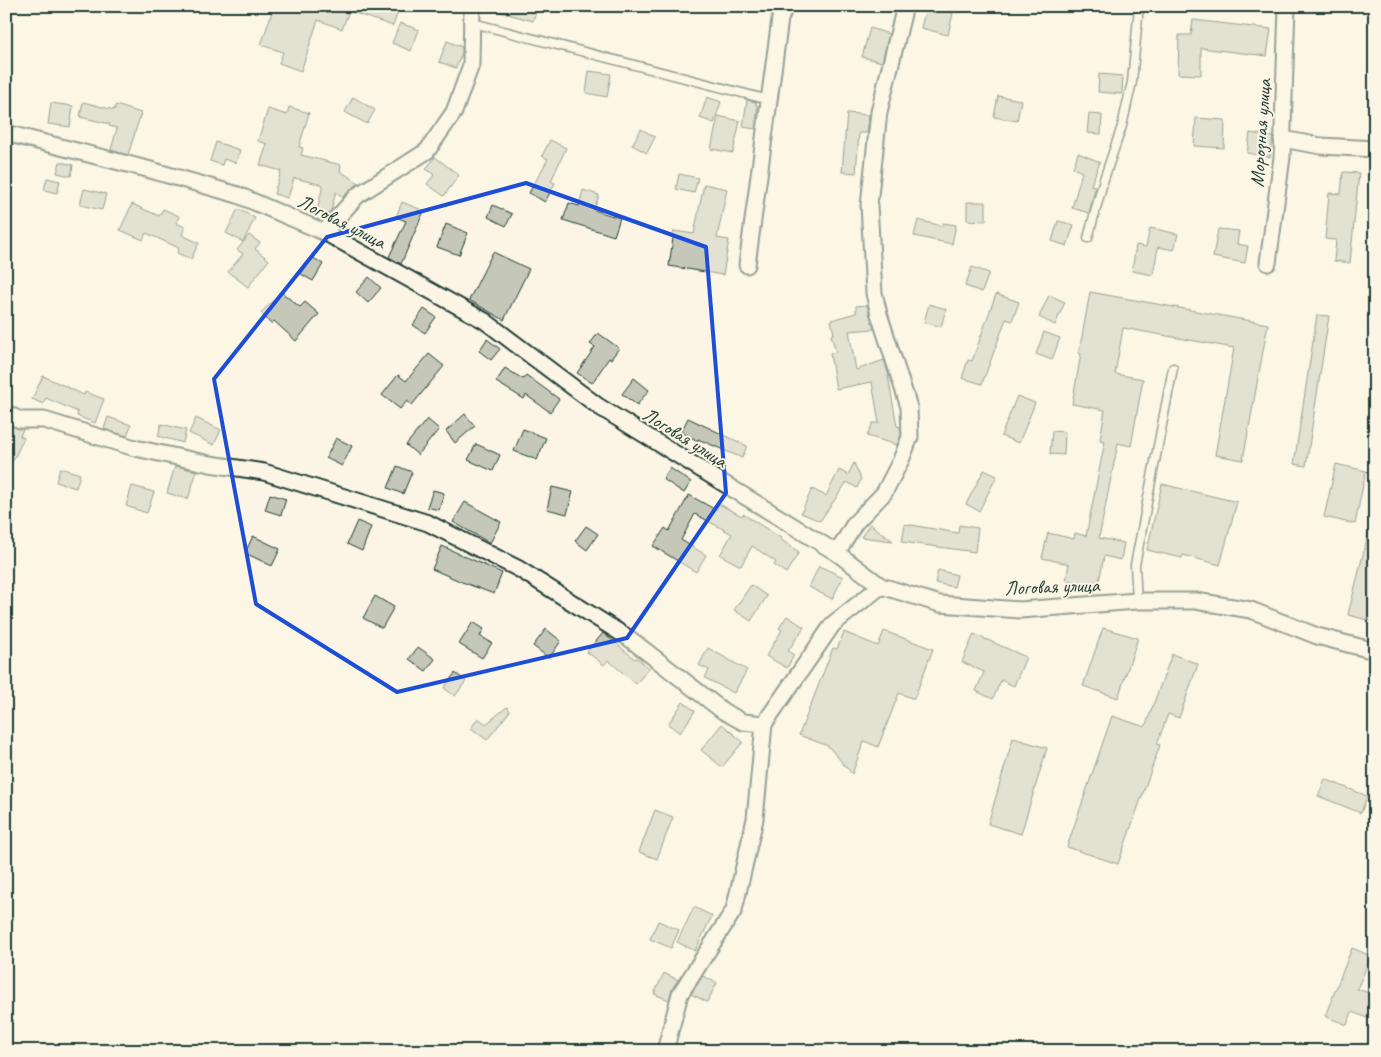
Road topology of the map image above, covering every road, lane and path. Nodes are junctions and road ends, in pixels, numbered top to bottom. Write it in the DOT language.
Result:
graph roads {
  1 [pos="472,6"];
  2 [pos="785,6"];
  3 [pos="905,6"];
  4 [pos="1139,6"];
  5 [pos="1288,6"];
  6 [pos="473,23"];
  7 [pos="769,100"];
  8 [pos="6,133"];
  9 [pos="1282,139"];
  10 [pos="1375,149"];
  11 [pos="324,232"];
  12 [pos="1088,238"];
  13 [pos="1268,263"];
  14 [pos="747,266"];
  15 [pos="1173,368"];
  16 [pos="6,413"];
  17 [pos="837,553"];
  18 [pos="881,586"];
  19 [pos="1137,602"];
  20 [pos="1375,651"];
  21 [pos="764,724"];
  22 [pos="665,1051"];
  1 -- 6 [label="street"];
  2 -- 7 [label="street"];
  3 -- 17 [label="street"];
  4 -- 12 [label="lane"];
  5 -- 9 [label="street, Морозная улица"];
  6 -- 7 [label="lane"];
  6 -- 11 [label="street"];
  7 -- 14 [label="street"];
  8 -- 11 [label="street, Логовая улица"];
  9 -- 10 [label="street"];
  9 -- 13 [label="street, Морозная улица"];
  11 -- 17 [label="street, Логовая улица"];
  15 -- 19 [label="lane"];
  16 -- 21 [label="street"];
  17 -- 18 [label="street, Логовая улица"];
  18 -- 19 [label="street, Логовая улица"];
  18 -- 21 [label="street"];
  19 -- 20 [label="street, Логовая улица"];
  21 -- 22 [label="street"];
}
